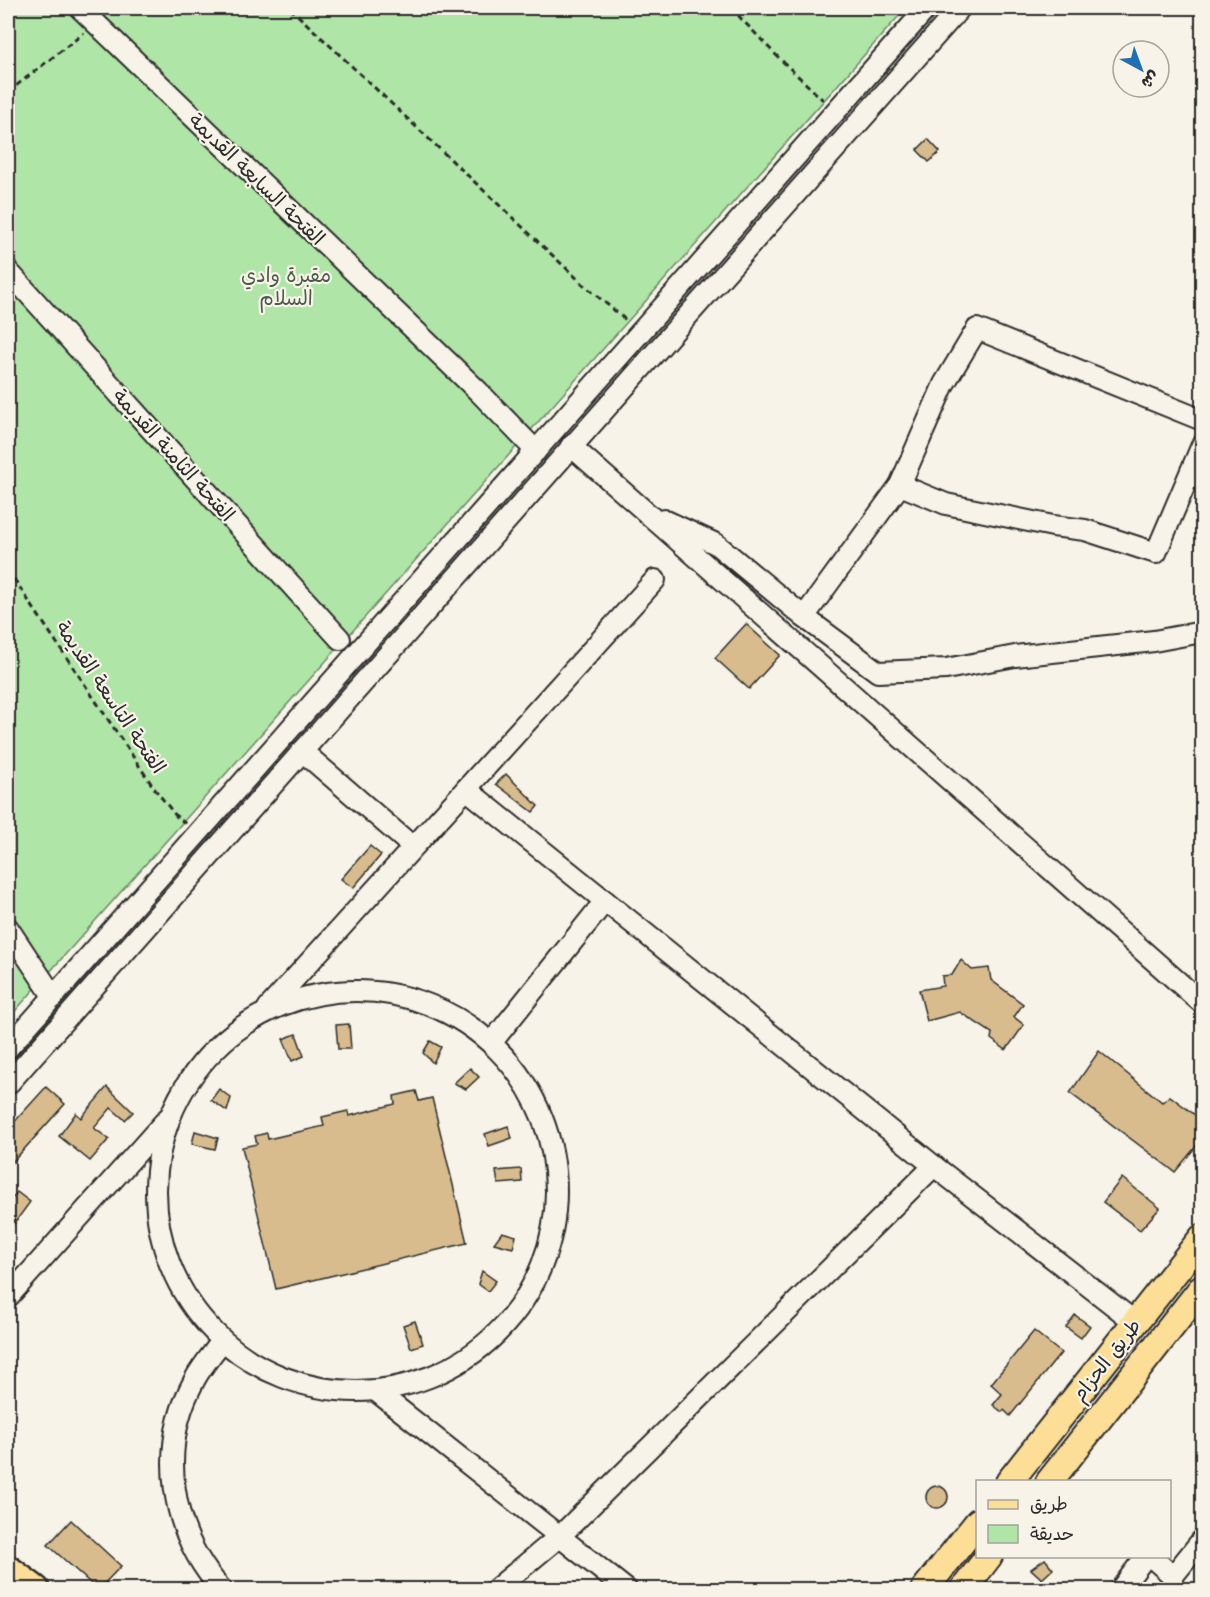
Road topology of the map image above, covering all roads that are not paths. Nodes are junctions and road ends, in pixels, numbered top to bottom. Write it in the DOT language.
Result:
graph roads {
  1 [pos="80,8"];
  2 [pos="927,8"];
  3 [pos="960,8"];
  4 [pos="830,117"];
  5 [pos="842,140"];
  6 [pos="790,162"];
  7 [pos="812,175"];
  8 [pos="8,272"];
  9 [pos="1203,420"];
  10 [pos="1203,445"];
  11 [pos="572,446"];
  12 [pos="536,451"];
  13 [pos="900,485"];
  14 [pos="645,512"];
  15 [pos="655,580"];
  16 [pos="804,617"];
  17 [pos="1203,632"];
  18 [pos="340,639"];
  19 [pos="302,751"];
  20 [pos="466,789"];
  21 [pos="413,848"];
  22 [pos="605,901"];
  23 [pos="125,914"];
  24 [pos="8,928"];
  25 [pos="141,932"];
  26 [pos="87,956"];
  27 [pos="109,968"];
  28 [pos="53,996"];
  29 [pos="1203,1003"];
  30 [pos="264,1013"];
  31 [pos="492,1042"];
  32 [pos="8,1048"];
  33 [pos="8,1084"];
  34 [pos="170,1115"];
  35 [pos="934,1166"];
  36 [pos="1203,1238"];
  37 [pos="1200,1296"];
  38 [pos="8,1297"];
  39 [pos="1136,1322"];
  40 [pos="222,1341"];
  41 [pos="376,1391"];
  42 [pos="1012,1480"];
  43 [pos="1051,1480"];
  44 [pos="976,1525"];
  45 [pos="560,1536"];
  46 [pos="1203,1540"];
  47 [pos="988,1558"];
  48 [pos="1147,1558"];
  49 [pos="1149,1558"];
  50 [pos="8,1570"];
  51 [pos="8,1586"];
  52 [pos="12,1590"];
  53 [pos="35,1590"];
  54 [pos="222,1590"];
  55 [pos="495,1590"];
  56 [pos="627,1590"];
  57 [pos="924,1590"];
  58 [pos="963,1590"];
  59 [pos="1120,1590"];
  1 -- 12 [label="street, الفتحة السابعة القديمة"];
  2 -- 4 [label="street"];
  3 -- 5 [label="street"];
  4 -- 5 [label="street"];
  4 -- 6 [label="street"];
  5 -- 7 [label="street"];
  6 -- 7 [label="street"];
  6 -- 12 [label="street"];
  7 -- 11 [label="street"];
  8 -- 18 [label="street, الفتحة الثامنة القديمة"];
  9 -- 13 [label="street"];
  10 -- 13 [label="street"];
  11 -- 14 [label="street"];
  11 -- 19 [label="street"];
  12 -- 23 [label="street"];
  13 -- 16 [label="street"];
  14 -- 16 [label="street"];
  14 -- 29 [label="street"];
  15 -- 20 [label="street"];
  16 -- 17 [label="street"];
  19 -- 21 [label="street"];
  19 -- 25 [label="street"];
  20 -- 21 [label="street"];
  20 -- 22 [label="street"];
  21 -- 30 [label="street"];
  22 -- 31 [label="street"];
  22 -- 35 [label="street"];
  23 -- 25 [label="street"];
  23 -- 26 [label="street"];
  24 -- 28 [label="street"];
  25 -- 27 [label="street"];
  26 -- 27 [label="street"];
  26 -- 28 [label="street"];
  27 -- 33 [label="street"];
  28 -- 32 [label="street"];
  30 -- 31 [label="street"];
  30 -- 34 [label="street"];
  31 -- 41 [label="street"];
  34 -- 38 [label="street"];
  34 -- 40 [label="street"];
  35 -- 39 [label="street"];
  35 -- 45 [label="street"];
  36 -- 39 [label="main road, طريق الحزام"];
  37 -- 43 [label="main road, طريق الحزام"];
  39 -- 42 [label="main road, طريق الحزام"];
  40 -- 41 [label="street"];
  40 -- 54 [label="street"];
  41 -- 45 [label="street"];
  44 -- 57 [label="main road"];
  45 -- 55 [label="street"];
  45 -- 56 [label="street"];
  46 -- 49 [label="street"];
  47 -- 58 [label="main road"];
  48 -- 59 [label="street"];
  50 -- 53 [label="highway"];
  51 -- 52 [label="highway"];
}
